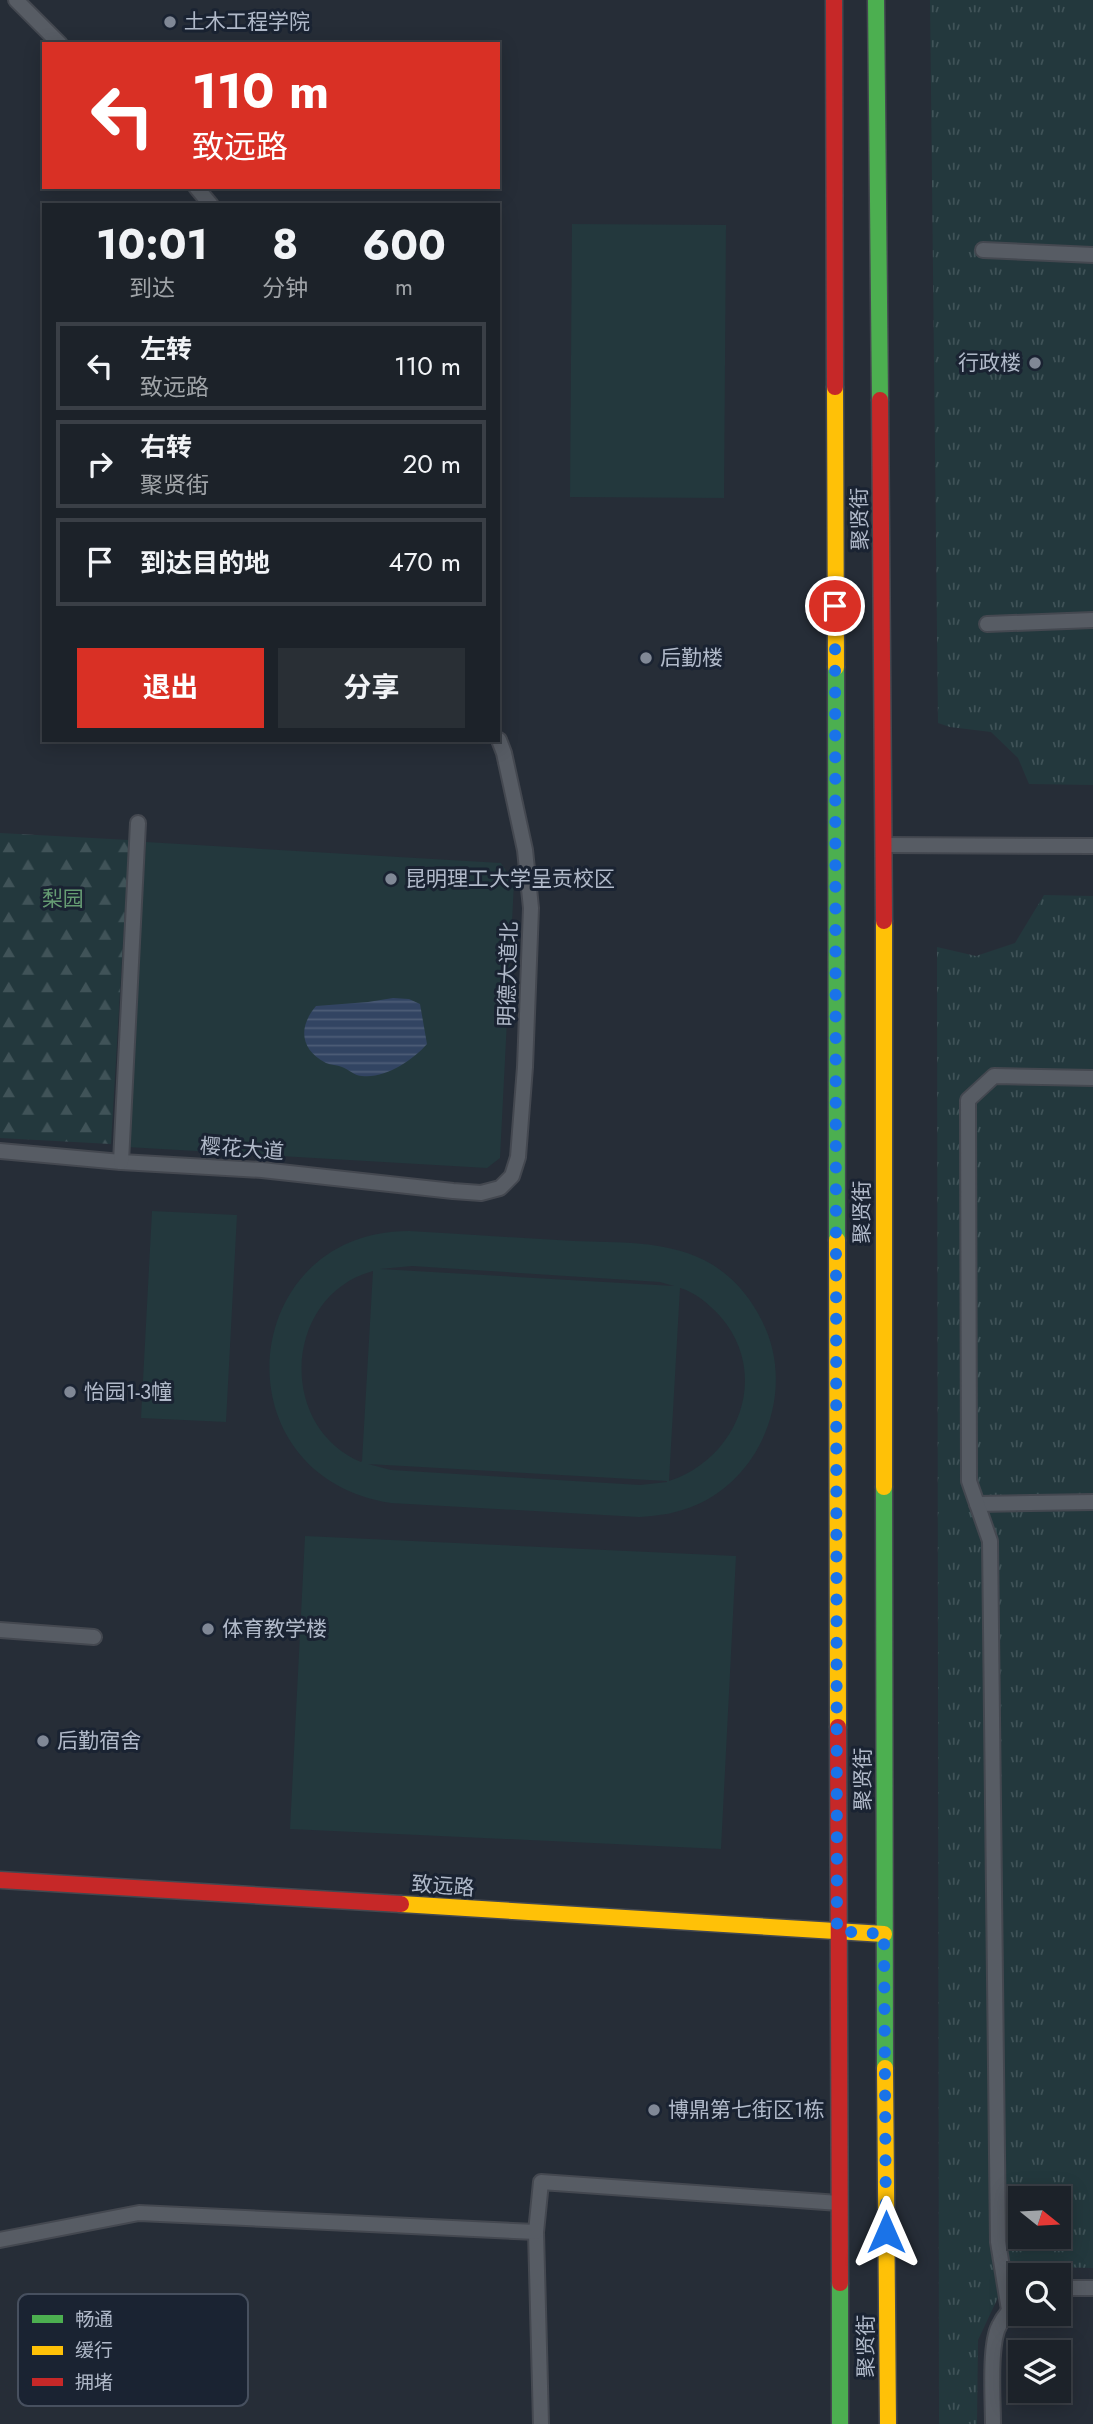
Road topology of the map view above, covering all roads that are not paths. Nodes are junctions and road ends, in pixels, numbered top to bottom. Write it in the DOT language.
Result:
graph roads {
  1 [pos="16,0"];
  2 [pos="834,0"];
  3 [pos="876,0"];
  4 [pos="58,42"];
  5 [pos="198,189"];
  6 [pos="209,203"];
  7 [pos="983,250"];
  8 [pos="1093,255"];
  9 [pos="1093,620"];
  10 [pos="986,624"];
  11 [pos="500,742"];
  12 [pos="138,823"];
  13 [pos="884,845"];
  14 [pos="1093,846"];
  15 [pos="1093,1078"];
  16 [pos="0,1151"];
  17 [pos="121,1162"];
  18 [pos="481,1193"];
  19 [pos="1093,1502"];
  20 [pos="977,1504"];
  21 [pos="0,1630"];
  22 [pos="94,1637"];
  23 [pos="0,1880"];
  24 [pos="837,1931"];
  25 [pos="884,1934"];
  26 [pos="839,2203"];
  27 [pos="536,2232"];
  28 [pos="0,2240"];
  29 [pos="1008,2282"];
  30 [pos="1071,2288"];
  31 [pos="1093,2288"];
  32 [pos="1008,2314"];
  33 [pos="541,2424"];
  34 [pos="840,2424"];
  35 [pos="887,2424"];
  36 [pos="993,2424"];
  1 -- 4 [label="street"];
  2 -- 24 [label="main road, 聚贤街"];
  3 -- 13 [label="main road, 聚贤街"];
  5 -- 6 [label="street"];
  7 -- 8 [label="street"];
  9 -- 10 [label="street"];
  11 -- 18 [label="street, 明德大道北"];
  12 -- 17 [label="street"];
  13 -- 14 [label="street"];
  13 -- 25 [label="main road, 聚贤街"];
  15 -- 20 [label="street"];
  16 -- 17 [label="street, 樱花大道"];
  17 -- 18 [label="street, 樱花大道"];
  19 -- 20 [label="street"];
  20 -- 29 [label="street"];
  21 -- 22 [label="street"];
  23 -- 24 [label="main road, 致远路"];
  24 -- 25 [label="main road, 致远路"];
  24 -- 26 [label="main road, 聚贤街"];
  25 -- 35 [label="main road, 聚贤街"];
  26 -- 27 [label="street"];
  26 -- 34 [label="main road, 聚贤街"];
  27 -- 28 [label="street"];
  27 -- 33 [label="street"];
  30 -- 31 [label="street"];
  32 -- 36 [label="street"];
}
